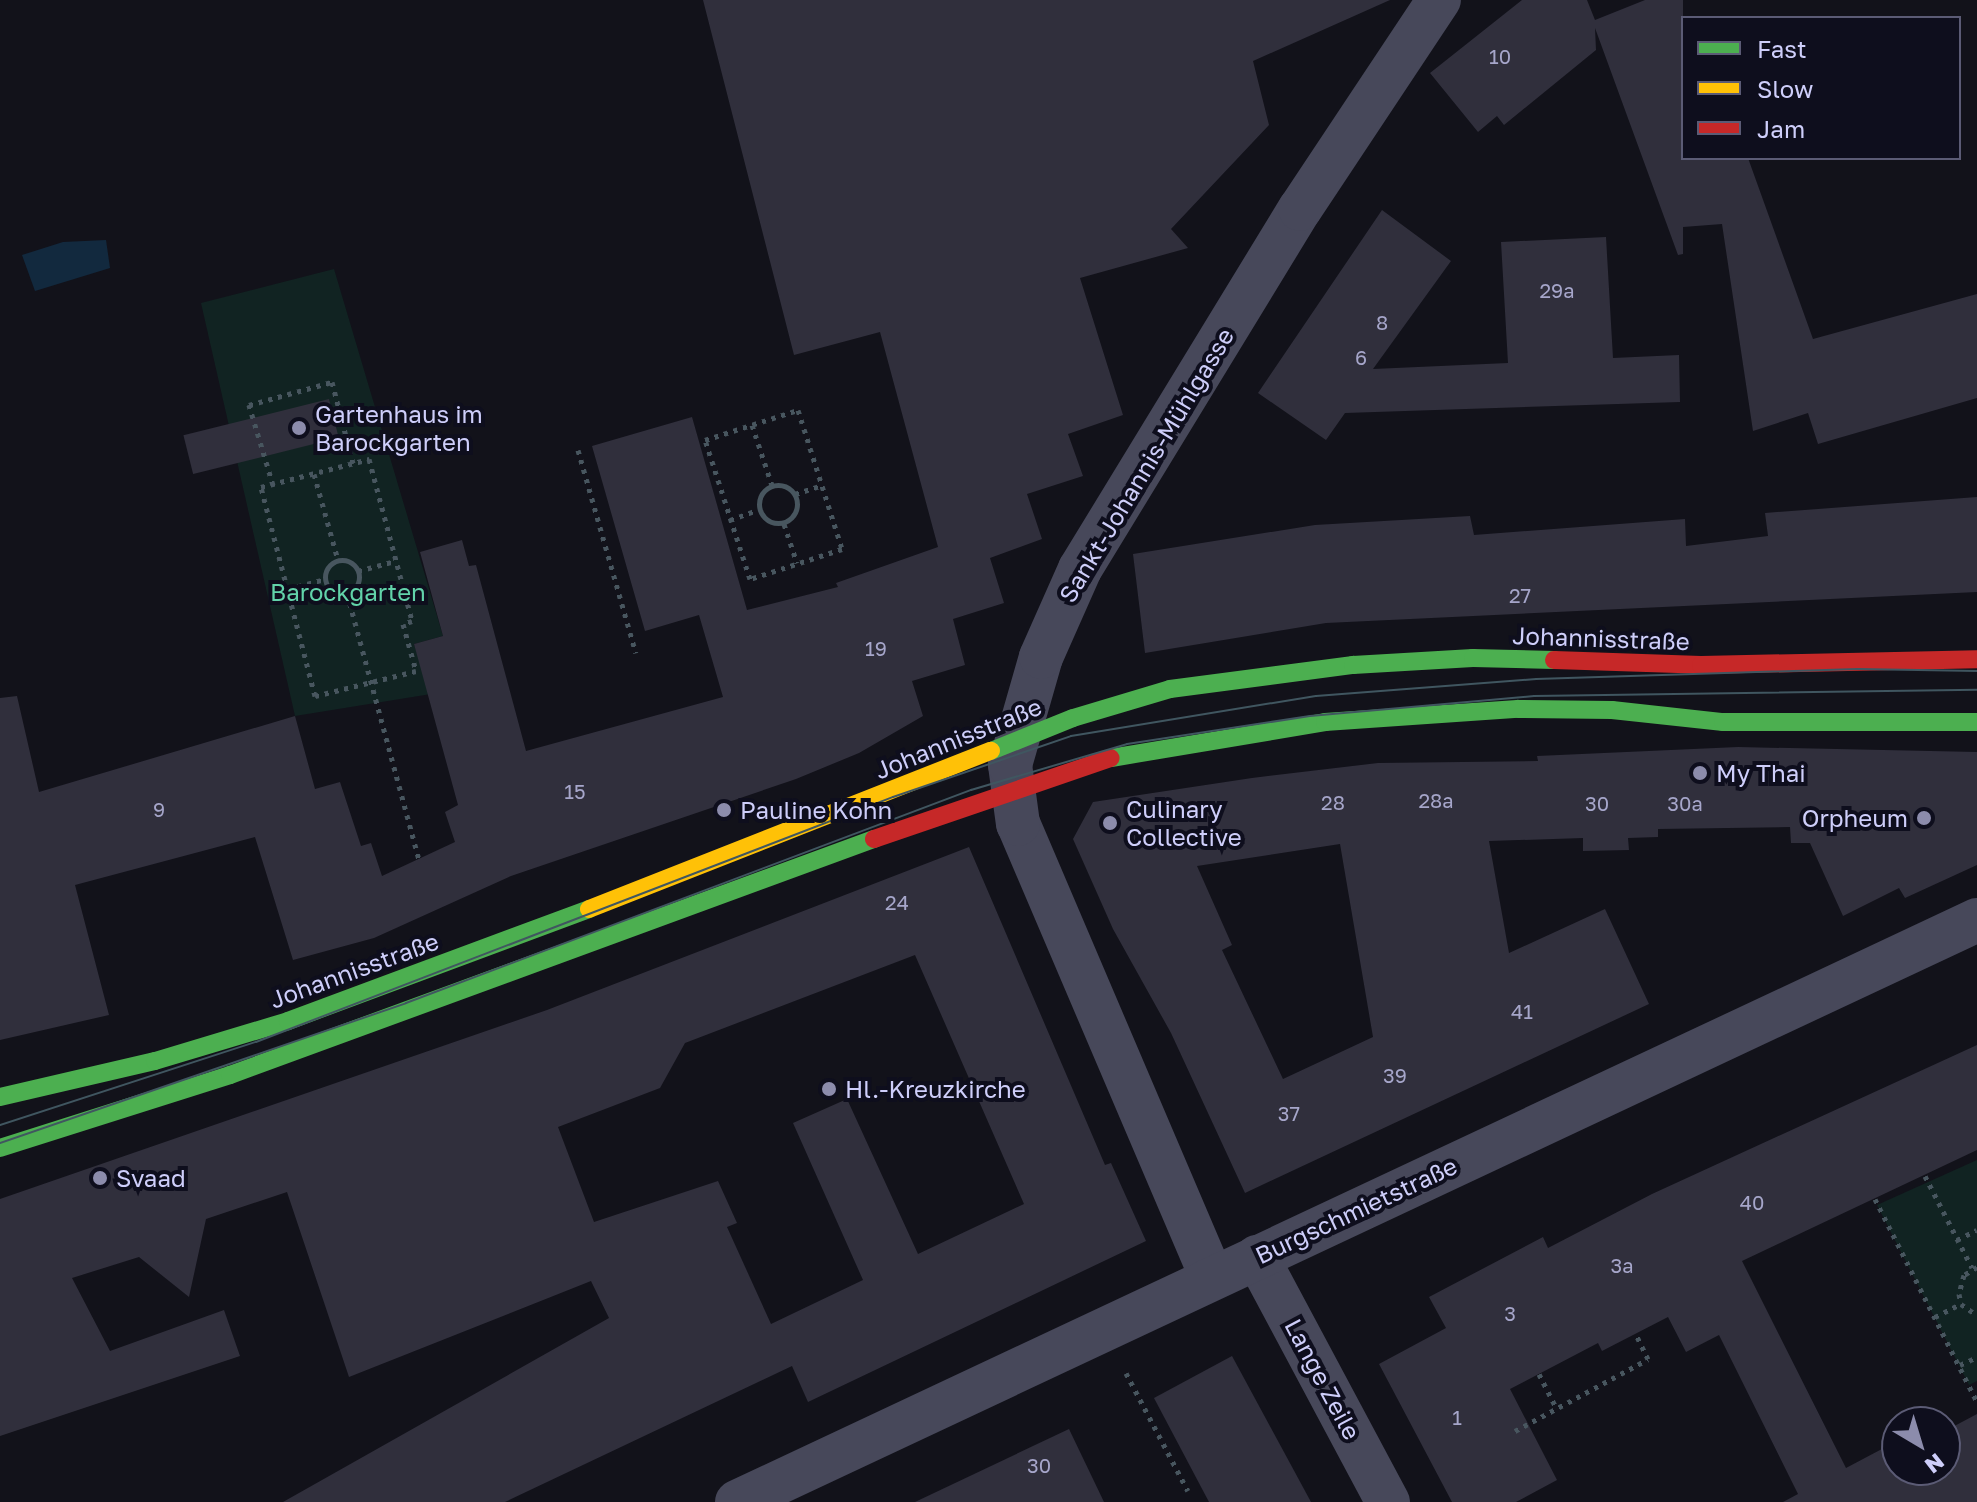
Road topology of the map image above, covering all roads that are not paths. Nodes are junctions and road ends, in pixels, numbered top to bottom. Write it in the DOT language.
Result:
graph roads {
  1 [pos="1439,0"];
  2 [pos="1977,659"];
  3 [pos="1977,722"];
  4 [pos="1017,740"];
  5 [pos="1010,790"];
  6 [pos="1977,920"];
  7 [pos="0,1097"];
  8 [pos="0,1148"];
  9 [pos="1257,1257"];
  10 [pos="1212,1278"];
  11 [pos="737,1502"];
  12 [pos="1388,1502"];
  1 -- 4 [label="street, Sankt-Johannis-Mühlgasse"];
  2 -- 4 [label="main road, Johannisstraße"];
  3 -- 5 [label="main road"];
  4 -- 5 [label="street, Sankt-Johannis-Mühlgasse"];
  4 -- 7 [label="main road, Johannisstraße"];
  5 -- 8 [label="main road"];
  5 -- 10 [label="street, Sankt-Johannis-Mühlgasse"];
  6 -- 9 [label="street, Burgschmietstraße"];
  9 -- 10 [label="street, Burgschmietstraße"];
  9 -- 12 [label="street, Lange Zeile"];
  10 -- 11 [label="street, Burgschmietstraße"];
}
